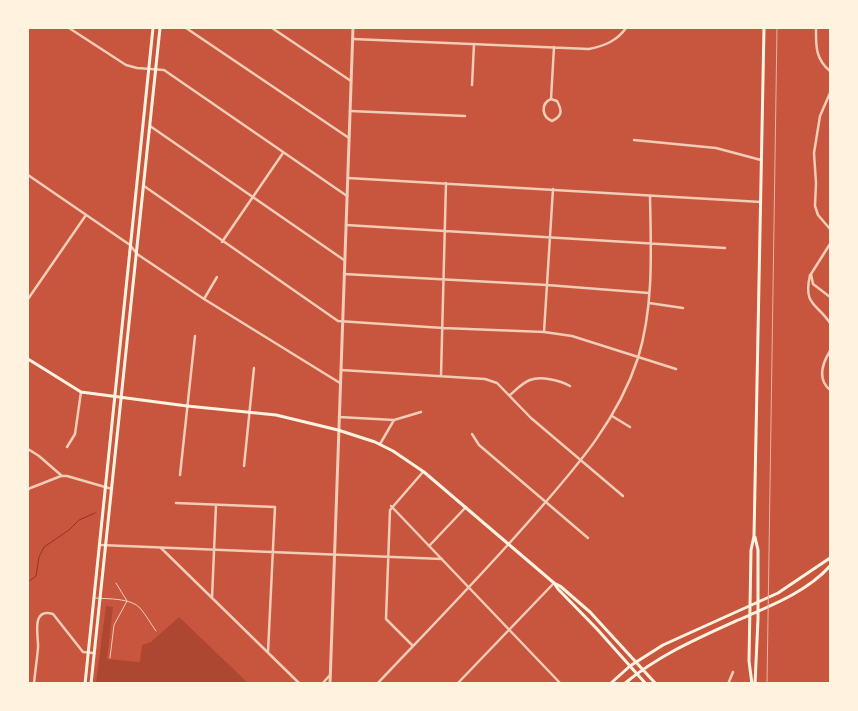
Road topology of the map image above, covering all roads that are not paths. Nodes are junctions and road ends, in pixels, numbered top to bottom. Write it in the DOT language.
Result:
graph roads {
  1 [pos="70,28"];
  2 [pos="153,28"];
  3 [pos="160,28"];
  4 [pos="186,28"];
  5 [pos="272,28"];
  6 [pos="353,28"];
  7 [pos="626,28"];
  8 [pos="764,28"];
  9 [pos="816,28"];
  10 [pos="352,39"];
  11 [pos="474,44"];
  12 [pos="554,47"];
  13 [pos="148,68"];
  14 [pos="156,69"];
  15 [pos="830,71"];
  16 [pos="351,81"];
  17 [pos="472,85"];
  18 [pos="830,93"];
  19 [pos="550,98"];
  20 [pos="350,111"];
  21 [pos="465,116"];
  22 [pos="150,126"];
  23 [pos="349,138"];
  24 [pos="634,140"];
  25 [pos="283,153"];
  26 [pos="762,160"];
  27 [pos="28,175"];
  28 [pos="348,178"];
  29 [pos="446,183"];
  30 [pos="144,186"];
  31 [pos="553,189"];
  32 [pos="650,196"];
  33 [pos="252,197"];
  34 [pos="347,197"];
  35 [pos="761,202"];
  36 [pos="86,215"];
  37 [pos="346,225"];
  38 [pos="830,229"];
  39 [pos="445,232"];
  40 [pos="550,238"];
  41 [pos="222,242"];
  42 [pos="651,244"];
  43 [pos="830,244"];
  44 [pos="130,245"];
  45 [pos="725,248"];
  46 [pos="137,254"];
  47 [pos="345,260"];
  48 [pos="344,274"];
  49 [pos="810,274"];
  50 [pos="217,277"];
  51 [pos="444,280"];
  52 [pos="547,285"];
  53 [pos="649,293"];
  54 [pos="830,297"];
  55 [pos="28,299"];
  56 [pos="204,299"];
  57 [pos="649,303"];
  58 [pos="683,308"];
  59 [pos="342,322"];
  60 [pos="830,323"];
  61 [pos="443,328"];
  62 [pos="544,332"];
  63 [pos="195,336"];
  64 [pos="830,351"];
  65 [pos="638,356"];
  66 [pos="28,359"];
  67 [pos="254,368"];
  68 [pos="676,369"];
  69 [pos="341,370"];
  70 [pos="441,376"];
  71 [pos="340,383"];
  72 [pos="570,386"];
  73 [pos="830,390"];
  74 [pos="81,392"];
  75 [pos="510,395"];
  76 [pos="114,397"];
  77 [pos="122,398"];
  78 [pos="187,406"];
  79 [pos="250,412"];
  80 [pos="422,412"];
  81 [pos="612,416"];
  82 [pos="339,417"];
  83 [pos="394,420"];
  84 [pos="630,427"];
  85 [pos="338,430"];
  86 [pos="472,434"];
  87 [pos="380,444"];
  88 [pos="67,447"];
  89 [pos="28,449"];
  90 [pos="580,460"];
  91 [pos="244,466"];
  92 [pos="424,472"];
  93 [pos="180,475"];
  94 [pos="62,476"];
  95 [pos="105,487"];
  96 [pos="28,488"];
  97 [pos="112,489"];
  98 [pos="623,496"];
  99 [pos="546,502"];
  100 [pos="176,503"];
  101 [pos="216,505"];
  102 [pos="391,506"];
  103 [pos="466,507"];
  104 [pos="754,536"];
  105 [pos="588,538"];
  106 [pos="100,544"];
  107 [pos="509,544"];
  108 [pos="105,545"];
  109 [pos="429,546"];
  110 [pos="160,547"];
  111 [pos="214,550"];
  112 [pos="272,552"];
  113 [pos="334,555"];
  114 [pos="388,557"];
  115 [pos="830,558"];
  116 [pos="442,559"];
  117 [pos="830,566"];
  118 [pos="116,583"];
  119 [pos="554,583"];
  120 [pos="468,587"];
  121 [pos="94,598"];
  122 [pos="100,598"];
  123 [pos="212,598"];
  124 [pos="127,601"];
  125 [pos="758,603"];
  126 [pos="750,607"];
  127 [pos="758,612"];
  128 [pos="750,615"];
  129 [pos="509,629"];
  130 [pos="156,631"];
  131 [pos="413,646"];
  132 [pos="89,652"];
  133 [pos="94,652"];
  134 [pos="268,652"];
  135 [pos="110,658"];
  136 [pos="637,662"];
  137 [pos="630,666"];
  138 [pos="643,669"];
  139 [pos="733,672"];
  140 [pos="637,674"];
  141 [pos="330,675"];
  142 [pos="557,679"];
  143 [pos="34,684"];
  144 [pos="86,684"];
  145 [pos="91,684"];
  146 [pos="300,684"];
  147 [pos="322,684"];
  148 [pos="330,684"];
  149 [pos="377,684"];
  150 [pos="457,684"];
  151 [pos="553,684"];
  152 [pos="561,684"];
  153 [pos="610,684"];
  154 [pos="624,684"];
  155 [pos="646,684"];
  156 [pos="656,684"];
  157 [pos="728,684"];
  158 [pos="753,684"];
  1 -- 13 [label="street"];
  2 -- 13 [label="main road"];
  3 -- 14 [label="main road"];
  4 -- 23 [label="street"];
  5 -- 16 [label="street"];
  6 -- 10 [label="street"];
  7 -- 12 [label="street"];
  8 -- 26 [label="main road"];
  9 -- 15 [label="street"];
  10 -- 11 [label="street"];
  10 -- 16 [label="street"];
  11 -- 12 [label="street"];
  11 -- 17 [label="street"];
  12 -- 19 [label="street"];
  13 -- 14 [label="street"];
  13 -- 44 [label="main road"];
  14 -- 22 [label="main road"];
  14 -- 25 [label="street"];
  16 -- 20 [label="street"];
  18 -- 38 [label="street"];
  19 -- 19 [label="street"];
  20 -- 21 [label="street"];
  20 -- 23 [label="street"];
  22 -- 30 [label="main road"];
  22 -- 33 [label="street"];
  23 -- 28 [label="street"];
  24 -- 26 [label="street"];
  25 -- 33 [label="street"];
  25 -- 34 [label="street"];
  26 -- 35 [label="main road"];
  27 -- 36 [label="street"];
  28 -- 29 [label="street"];
  28 -- 34 [label="street"];
  29 -- 31 [label="street"];
  29 -- 39 [label="street"];
  30 -- 41 [label="street"];
  30 -- 46 [label="main road"];
  31 -- 32 [label="street"];
  31 -- 40 [label="street"];
  32 -- 35 [label="street"];
  32 -- 42 [label="street"];
  33 -- 41 [label="street"];
  33 -- 47 [label="street"];
  34 -- 37 [label="street"];
  35 -- 104 [label="main road"];
  36 -- 44 [label="street"];
  36 -- 55 [label="street"];
  37 -- 39 [label="street"];
  37 -- 47 [label="street"];
  39 -- 40 [label="street"];
  39 -- 51 [label="street"];
  40 -- 42 [label="street"];
  40 -- 52 [label="street"];
  41 -- 59 [label="street"];
  42 -- 45 [label="street"];
  42 -- 53 [label="street"];
  43 -- 49 [label="street"];
  44 -- 46 [label="street"];
  44 -- 76 [label="main road"];
  46 -- 56 [label="street"];
  46 -- 77 [label="main road"];
  47 -- 48 [label="street"];
  48 -- 51 [label="street"];
  48 -- 59 [label="street"];
  49 -- 54 [label="street"];
  49 -- 60 [label="street"];
  50 -- 56 [label="street"];
  51 -- 52 [label="street"];
  51 -- 61 [label="street"];
  52 -- 53 [label="street"];
  52 -- 62 [label="street"];
  53 -- 57 [label="street"];
  56 -- 71 [label="street"];
  57 -- 58 [label="street"];
  57 -- 65 [label="street"];
  59 -- 61 [label="street"];
  59 -- 69 [label="street"];
  61 -- 62 [label="street"];
  61 -- 70 [label="street"];
  62 -- 65 [label="street"];
  63 -- 78 [label="street"];
  64 -- 73 [label="street"];
  65 -- 68 [label="street"];
  65 -- 81 [label="street"];
  66 -- 74 [label="main road"];
  67 -- 79 [label="street"];
  69 -- 70 [label="street"];
  69 -- 71 [label="street"];
  70 -- 75 [label="street"];
  71 -- 82 [label="street"];
  72 -- 75 [label="street"];
  74 -- 76 [label="main road"];
  74 -- 88 [label="street"];
  75 -- 90 [label="street"];
  76 -- 77 [label="main road"];
  76 -- 95 [label="main road"];
  77 -- 78 [label="main road"];
  77 -- 97 [label="main road"];
  78 -- 79 [label="main road"];
  78 -- 93 [label="street"];
  79 -- 85 [label="main road"];
  79 -- 91 [label="street"];
  80 -- 83 [label="street"];
  81 -- 84 [label="street"];
  81 -- 90 [label="street"];
  82 -- 83 [label="street"];
  82 -- 85 [label="street"];
  83 -- 87 [label="street"];
  85 -- 87 [label="main road"];
  85 -- 113 [label="street"];
  86 -- 99 [label="street"];
  87 -- 92 [label="main road"];
  89 -- 94 [label="street"];
  90 -- 98 [label="street"];
  90 -- 99 [label="street"];
  92 -- 102 [label="street"];
  92 -- 103 [label="main road"];
  94 -- 95 [label="street"];
  94 -- 96 [label="street"];
  95 -- 97 [label="street"];
  95 -- 106 [label="main road"];
  97 -- 108 [label="main road"];
  99 -- 105 [label="street"];
  99 -- 107 [label="street"];
  100 -- 101 [label="street"];
  101 -- 111 [label="street"];
  101 -- 112 [label="street"];
  102 -- 109 [label="street"];
  102 -- 114 [label="street"];
  103 -- 107 [label="main road"];
  103 -- 109 [label="street"];
  104 -- 125 [label="main road"];
  104 -- 126 [label="main road"];
  106 -- 108 [label="street"];
  106 -- 121 [label="main road"];
  107 -- 119 [label="main road"];
  107 -- 120 [label="street"];
  108 -- 110 [label="street"];
  108 -- 122 [label="main road"];
  109 -- 116 [label="street"];
  110 -- 111 [label="street"];
  110 -- 123 [label="street"];
  111 -- 112 [label="street"];
  111 -- 123 [label="street"];
  112 -- 113 [label="street"];
  112 -- 134 [label="street"];
  113 -- 114 [label="street"];
  113 -- 141 [label="street"];
  114 -- 116 [label="street"];
  114 -- 131 [label="street"];
  115 -- 125 [label="main road"];
  116 -- 120 [label="street"];
  117 -- 127 [label="main road"];
  118 -- 124 [label="lane"];
  119 -- 129 [label="street"];
  119 -- 136 [label="main road"];
  119 -- 137 [label="main road"];
  120 -- 129 [label="street"];
  120 -- 131 [label="street"];
  121 -- 122 [label="lane"];
  121 -- 132 [label="main road"];
  122 -- 124 [label="lane"];
  122 -- 133 [label="main road"];
  123 -- 134 [label="street"];
  124 -- 130 [label="lane"];
  124 -- 135 [label="lane"];
  125 -- 126 [label="main road"];
  125 -- 127 [label="main road"];
  126 -- 128 [label="main road"];
  126 -- 136 [label="main road"];
  127 -- 128 [label="main road"];
  127 -- 158 [label="main road"];
  128 -- 138 [label="main road"];
  128 -- 158 [label="main road"];
  129 -- 142 [label="street"];
  129 -- 150 [label="street"];
  131 -- 149 [label="street"];
  132 -- 133 [label="street"];
  132 -- 143 [label="street"];
  132 -- 144 [label="main road"];
  133 -- 145 [label="main road"];
  134 -- 146 [label="street"];
  136 -- 137 [label="main road"];
  136 -- 138 [label="main road"];
  137 -- 140 [label="main road"];
  137 -- 153 [label="main road"];
  138 -- 140 [label="main road"];
  138 -- 156 [label="main road"];
  139 -- 157 [label="street"];
  140 -- 154 [label="main road"];
  140 -- 155 [label="main road"];
  141 -- 147 [label="street"];
  141 -- 148 [label="street"];
  142 -- 151 [label="street"];
  142 -- 152 [label="street"];
}
